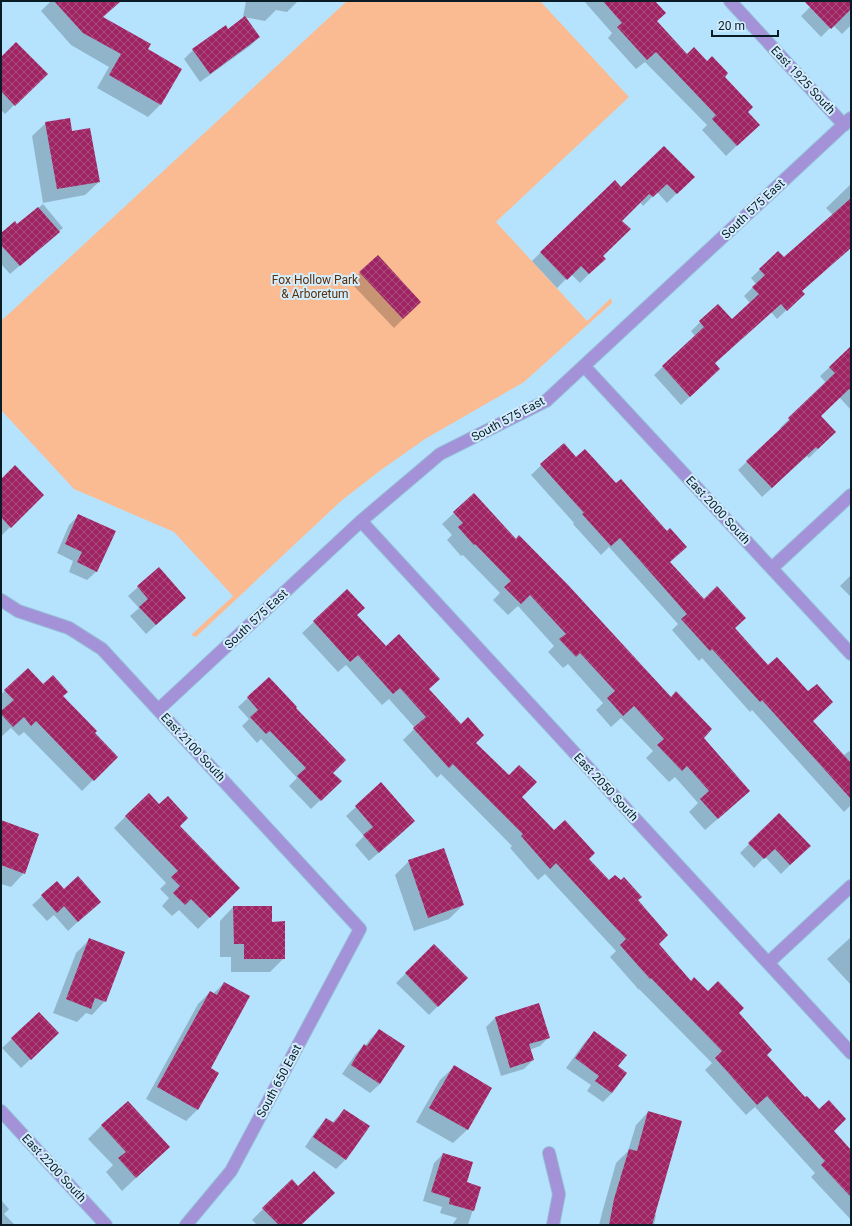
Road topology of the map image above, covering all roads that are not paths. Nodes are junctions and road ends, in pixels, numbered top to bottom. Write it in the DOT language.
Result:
graph roads {
  1 [pos="730,1"];
  2 [pos="848,121"];
  3 [pos="584,366"];
  4 [pos="851,495"];
  5 [pos="361,521"];
  6 [pos="772,568"];
  7 [pos="1,600"];
  8 [pos="851,654"];
  9 [pos="158,710"];
  10 [pos="851,886"];
  11 [pos="360,929"];
  12 [pos="768,963"];
  13 [pos="851,1053"];
  14 [pos="1,1111"];
  15 [pos="549,1153"];
  16 [pos="106,1225"];
  17 [pos="186,1225"];
  18 [pos="553,1225"];
  1 -- 2 [label="street, East 1925 South"];
  2 -- 3 [label="street, South 575 East"];
  3 -- 5 [label="street, South 575 East"];
  3 -- 6 [label="street, East 2000 South"];
  4 -- 6 [label="street"];
  5 -- 9 [label="street, South 575 East"];
  5 -- 12 [label="street, East 2050 South"];
  6 -- 8 [label="street, East 2000 South"];
  7 -- 9 [label="street, East 2100 South"];
  9 -- 11 [label="street, East 2100 South"];
  10 -- 12 [label="street"];
  11 -- 17 [label="street, South 650 East"];
  12 -- 13 [label="street, East 2050 South"];
  14 -- 16 [label="street, East 2200 South"];
  15 -- 18 [label="street"];
}
